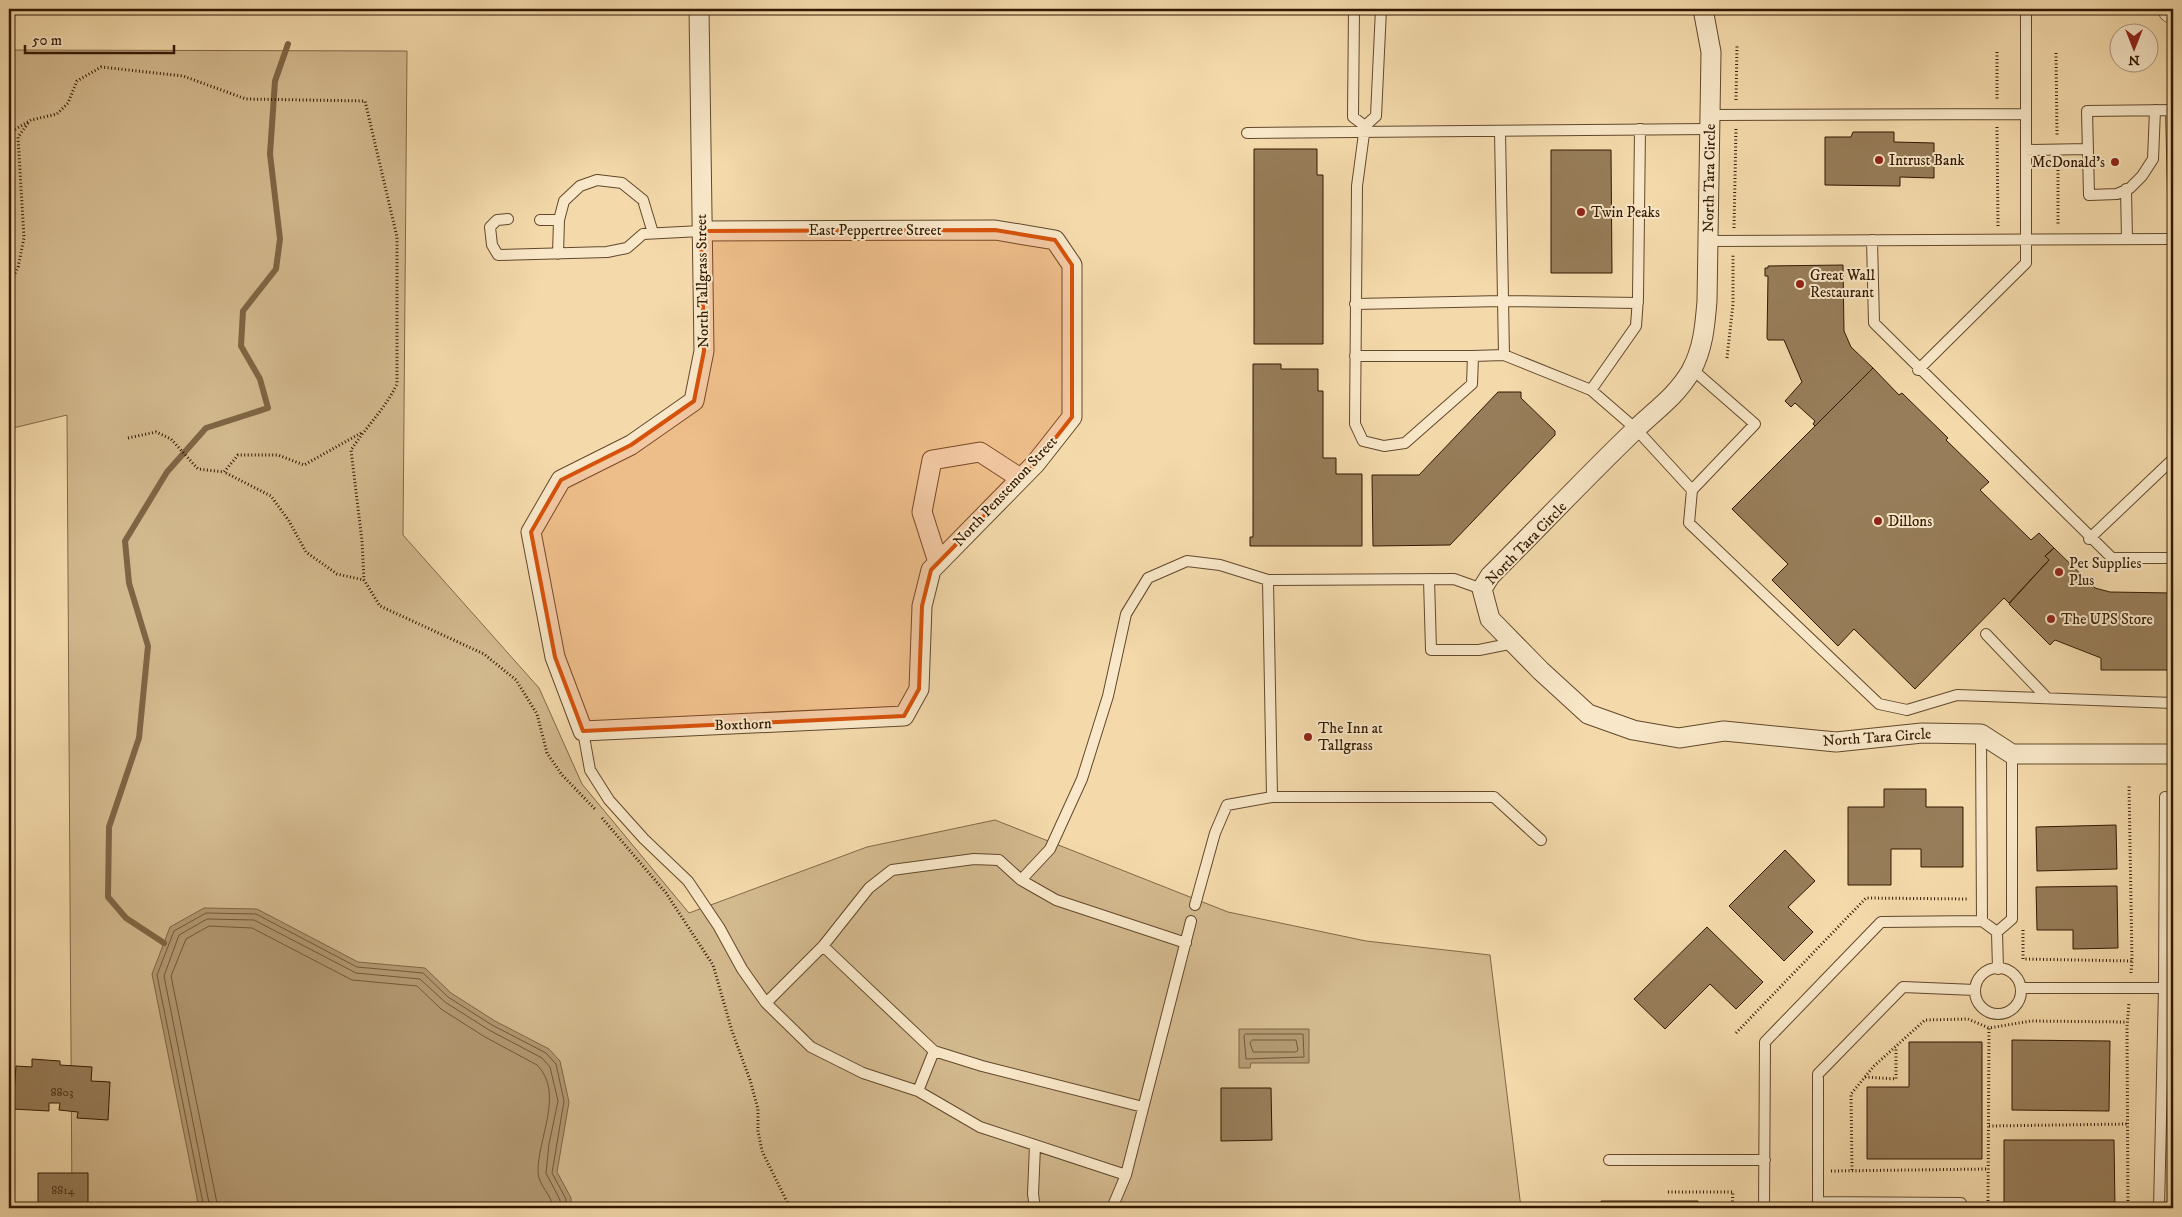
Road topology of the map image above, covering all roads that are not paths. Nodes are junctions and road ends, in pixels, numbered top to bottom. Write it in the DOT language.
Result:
graph roads {
  1 [pos="699,9"];
  2 [pos="1354,9"];
  3 [pos="1381,9"];
  4 [pos="1703,9"];
  5 [pos="2026,9"];
  6 [pos="2155,110"];
  7 [pos="2172,110"];
  8 [pos="2026,114"];
  9 [pos="1710,122"];
  10 [pos="1364,129"];
  11 [pos="1640,129"];
  12 [pos="1500,131"];
  13 [pos="1247,133"];
  14 [pos="2088,149"];
  15 [pos="2026,150"];
  16 [pos="2126,189"];
  17 [pos="2173,191"];
  18 [pos="508,219"];
  19 [pos="540,220"];
  20 [pos="559,220"];
  21 [pos="702,230"];
  22 [pos="652,233"];
  23 [pos="1049,239"];
  24 [pos="2127,239"];
  25 [pos="2173,239"];
  26 [pos="1872,240"];
  27 [pos="2026,240"];
  28 [pos="1708,241"];
  29 [pos="558,254"];
  30 [pos="1503,301"];
  31 [pos="1638,303"];
  32 [pos="1356,304"];
  33 [pos="1504,355"];
  34 [pos="1355,356"];
  35 [pos="1473,356"];
  36 [pos="1692,369"];
  37 [pos="1918,370"];
  38 [pos="1591,390"];
  39 [pos="1636,429"];
  40 [pos="2173,459"];
  41 [pos="1020,478"];
  42 [pos="1692,490"];
  43 [pos="2089,539"];
  44 [pos="2173,558"];
  45 [pos="938,562"];
  46 [pos="1428,579"];
  47 [pos="1268,580"];
  48 [pos="1482,590"];
  49 [pos="1986,634"];
  50 [pos="1514,643"];
  51 [pos="2046,697"];
  52 [pos="2173,703"];
  53 [pos="904,716"];
  54 [pos="583,730"];
  55 [pos="1981,734"];
  56 [pos="2012,754"];
  57 [pos="2173,754"];
  58 [pos="1272,797"];
  59 [pos="2165,798"];
  60 [pos="1541,840"];
  61 [pos="1021,880"];
  62 [pos="1195,905"];
  63 [pos="1191,921"];
  64 [pos="1982,921"];
  65 [pos="1997,932"];
  66 [pos="1186,943"];
  67 [pos="823,946"];
  68 [pos="1998,968"];
  69 [pos="2021,988"];
  70 [pos="2169,988"];
  71 [pos="1975,990"];
  72 [pos="766,1003"];
  73 [pos="934,1051"];
  74 [pos="918,1091"];
  75 [pos="1143,1107"];
  76 [pos="1035,1146"];
  77 [pos="1609,1160"];
  78 [pos="1765,1160"];
  79 [pos="1126,1175"];
  80 [pos="1818,1205"];
  81 [pos="1035,1208"];
  82 [pos="1112,1208"];
  83 [pos="1764,1208"];
  84 [pos="1960,1208"];
  85 [pos="2159,1208"];
  1 -- 21 [label="street, North Tallgrass Street"];
  2 -- 10 [label="lane"];
  3 -- 10 [label="lane"];
  4 -- 9 [label="street, North Tara Circle"];
  5 -- 8 [label="lane"];
  6 -- 7 [label="lane"];
  6 -- 14 [label="lane"];
  6 -- 16 [label="lane"];
  7 -- 17 [label="lane"];
  8 -- 9 [label="lane"];
  8 -- 15 [label="lane"];
  9 -- 11 [label="lane"];
  9 -- 28 [label="street, North Tara Circle"];
  10 -- 12 [label="lane"];
  10 -- 13 [label="lane"];
  10 -- 32 [label="lane"];
  11 -- 12 [label="lane"];
  11 -- 31 [label="lane"];
  12 -- 30 [label="lane"];
  14 -- 15 [label="lane"];
  14 -- 16 [label="lane"];
  15 -- 27 [label="lane"];
  16 -- 24 [label="lane"];
  18 -- 29 [label="lane"];
  19 -- 20 [label="lane"];
  20 -- 22 [label="lane"];
  20 -- 29 [label="lane"];
  21 -- 22 [label="lane"];
  21 -- 23 [label="street, East Peppertree Street"];
  21 -- 54 [label="street, North Tallgrass Street"];
  22 -- 29 [label="lane"];
  23 -- 41 [label="street, North Penstemon Street"];
  24 -- 25 [label="lane"];
  24 -- 27 [label="lane"];
  26 -- 27 [label="lane"];
  26 -- 28 [label="lane"];
  26 -- 37 [label="lane"];
  27 -- 37 [label="lane"];
  28 -- 36 [label="street, North Tara Circle"];
  30 -- 31 [label="lane"];
  30 -- 32 [label="lane"];
  30 -- 33 [label="lane"];
  31 -- 38 [label="lane"];
  32 -- 34 [label="lane"];
  33 -- 35 [label="lane"];
  33 -- 38 [label="lane"];
  34 -- 35 [label="lane"];
  34 -- 35 [label="lane"];
  36 -- 39 [label="street, North Tara Circle"];
  36 -- 42 [label="lane"];
  37 -- 43 [label="lane"];
  38 -- 39 [label="lane"];
  39 -- 42 [label="lane"];
  39 -- 48 [label="street, North Tara Circle"];
  40 -- 43 [label="lane"];
  41 -- 45 [label="street, North Penstemon Street"];
  41 -- 45 [label="street"];
  42 -- 51 [label="lane"];
  43 -- 44 [label="lane"];
  45 -- 53 [label="street, North Penstemon Street"];
  46 -- 47 [label="lane"];
  46 -- 48 [label="lane"];
  46 -- 50 [label="lane"];
  47 -- 58 [label="lane"];
  47 -- 61 [label="lane"];
  48 -- 50 [label="street, North Tara Circle"];
  49 -- 51 [label="lane"];
  50 -- 55 [label="street, North Tara Circle"];
  51 -- 52 [label="lane"];
  53 -- 54 [label="street, Boxthorn"];
  54 -- 72 [label="lane"];
  55 -- 56 [label="street"];
  55 -- 64 [label="lane"];
  56 -- 57 [label="street"];
  56 -- 65 [label="lane"];
  58 -- 60 [label="lane"];
  58 -- 62 [label="lane"];
  59 -- 70 [label="lane"];
  61 -- 66 [label="lane"];
  61 -- 67 [label="lane"];
  63 -- 66 [label="lane"];
  64 -- 65 [label="lane"];
  64 -- 78 [label="lane"];
  65 -- 68 [label="lane"];
  66 -- 75 [label="lane"];
  67 -- 72 [label="lane"];
  67 -- 73 [label="lane"];
  68 -- 69 [label="lane"];
  68 -- 71 [label="lane"];
  69 -- 70 [label="lane"];
  69 -- 71 [label="lane"];
  70 -- 85 [label="lane"];
  71 -- 80 [label="lane"];
  72 -- 74 [label="lane"];
  73 -- 74 [label="lane"];
  73 -- 75 [label="lane"];
  74 -- 76 [label="lane"];
  75 -- 79 [label="lane"];
  76 -- 79 [label="lane"];
  76 -- 81 [label="lane"];
  77 -- 78 [label="lane"];
  78 -- 83 [label="lane"];
  79 -- 82 [label="lane"];
  80 -- 84 [label="lane"];
}
